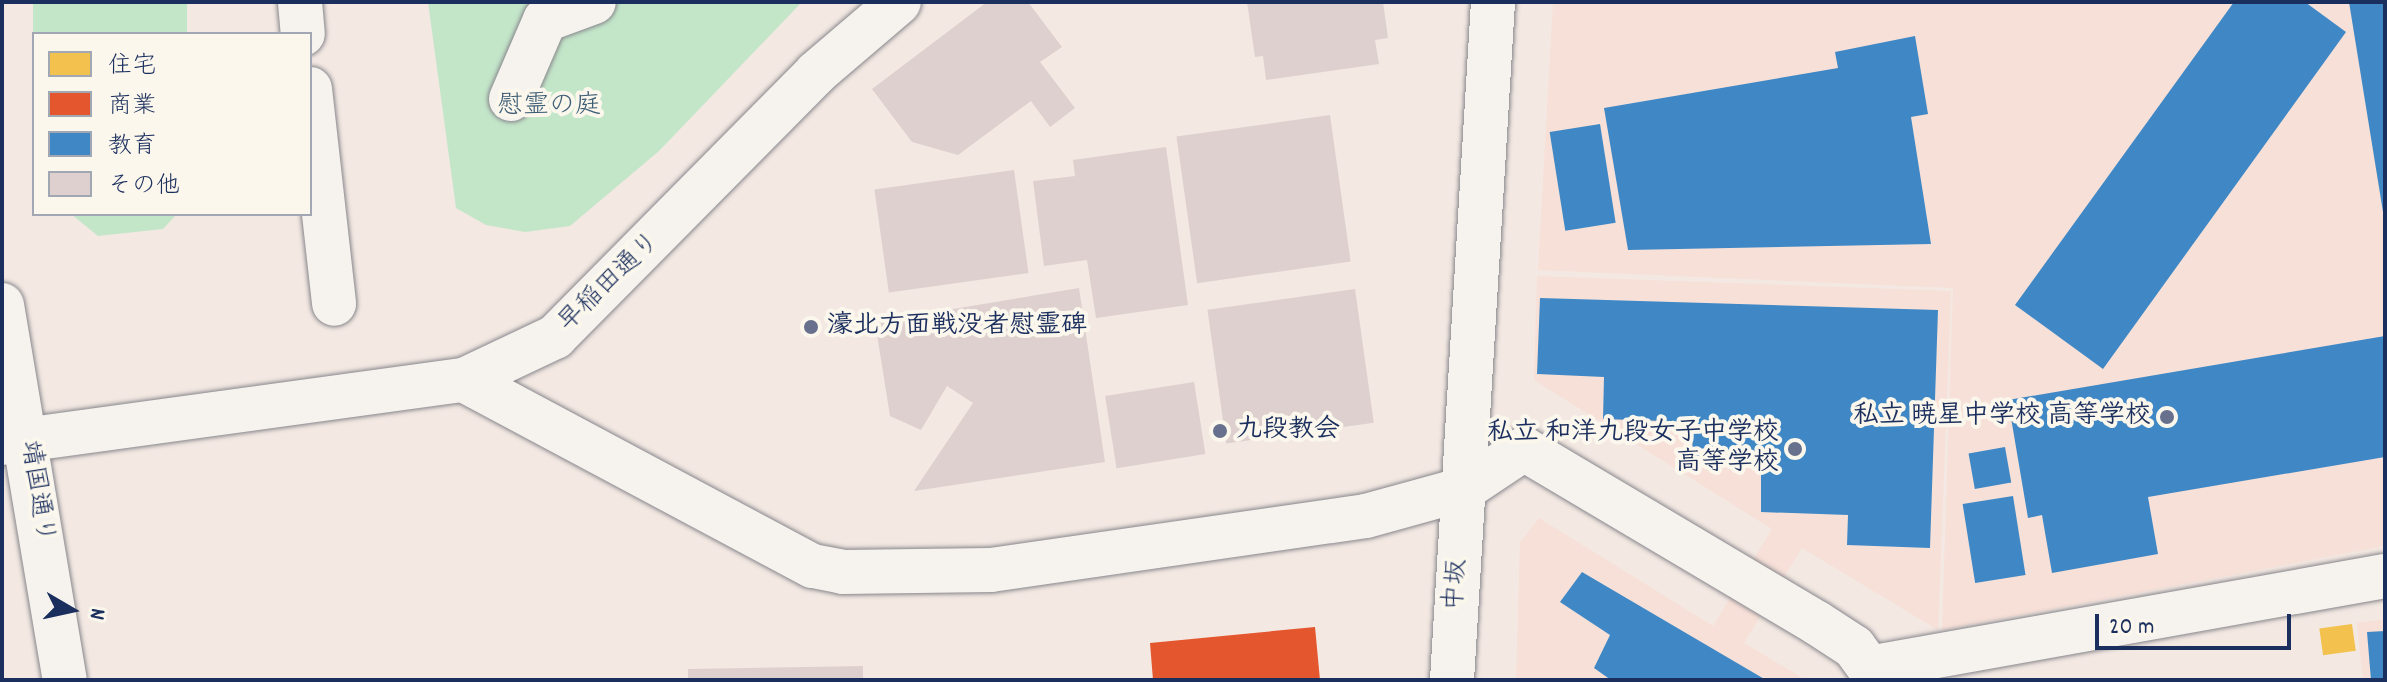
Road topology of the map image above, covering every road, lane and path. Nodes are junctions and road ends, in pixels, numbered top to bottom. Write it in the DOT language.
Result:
graph roads {
  1 [pos="300,2"];
  2 [pos="594,2"];
  3 [pos="1493,2"];
  4 [pos="888,6"];
  5 [pos="541,11"];
  6 [pos="303,32"];
  7 [pos="511,99"];
  8 [pos="312,107"];
  9 [pos="334,304"];
  10 [pos="2,305"];
  11 [pos="464,380"];
  12 [pos="15,441"];
  13 [pos="1464,489"];
  14 [pos="2385,576"];
  15 [pos="1869,674"];
  16 [pos="65,680"];
  17 [pos="1452,680"];
  1 -- 6 [label="street"];
  2 -- 5 [label="street"];
  3 -- 13 [label="street, 中坂"];
  4 -- 11 [label="street, 早稲田通り"];
  5 -- 7 [label="street"];
  8 -- 9 [label="street"];
  10 -- 12 [label="street, 靖国通り"];
  11 -- 12 [label="street, 早稲田通り"];
  11 -- 13 [label="street"];
  12 -- 16 [label="street, 靖国通り"];
  13 -- 15 [label="street"];
  13 -- 17 [label="street, 中坂"];
  14 -- 15 [label="street"];
}
